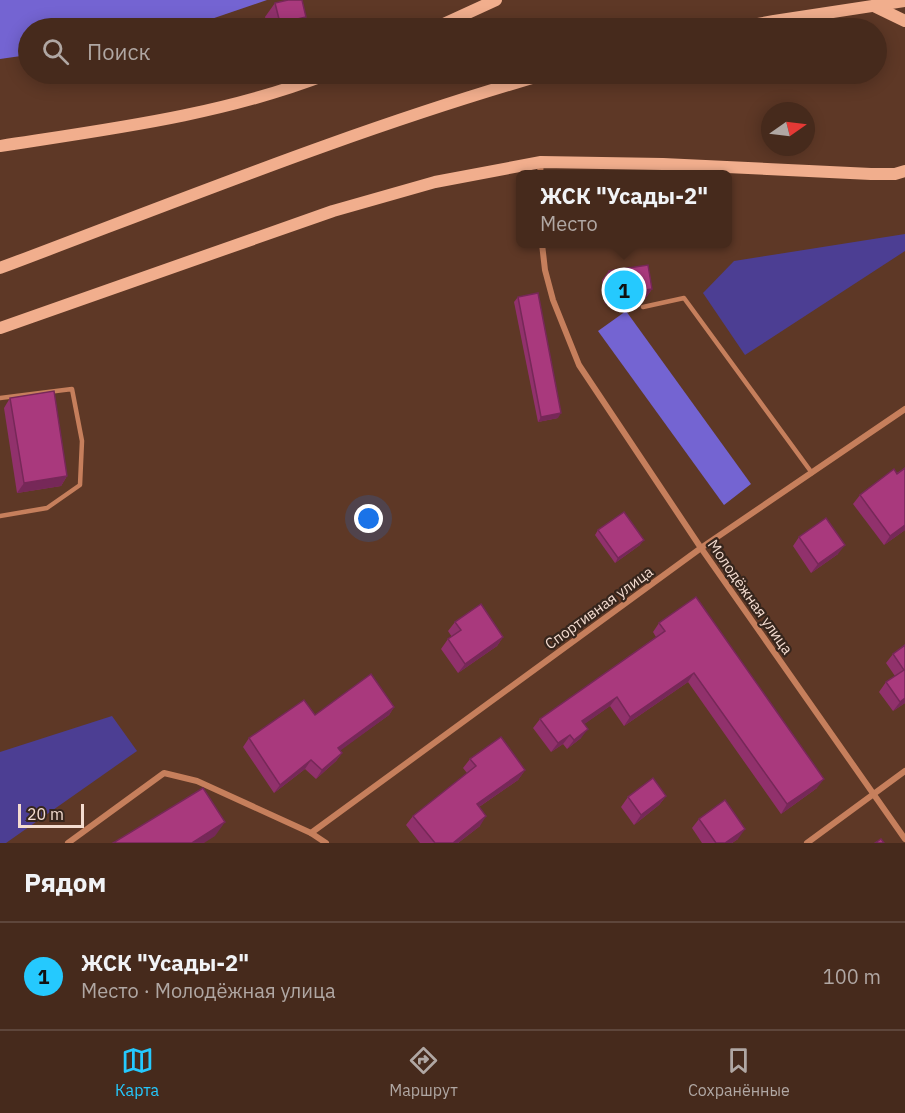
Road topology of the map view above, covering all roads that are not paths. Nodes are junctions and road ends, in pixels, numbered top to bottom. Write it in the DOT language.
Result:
graph roads {
  1 [pos="496,0"];
  2 [pos="905,1"];
  3 [pos="877,3"];
  4 [pos="457,18"];
  5 [pos="791,18"];
  6 [pos="905,21"];
  7 [pos="298,84"];
  8 [pos="511,84"];
  9 [pos="0,146"];
  10 [pos="540,168"];
  11 [pos="525,170"];
  12 [pos="516,171"];
  13 [pos="905,171"];
  14 [pos="543,248"];
  15 [pos="0,268"];
  16 [pos="643,307"];
  17 [pos="0,328"];
  18 [pos="0,398"];
  19 [pos="905,409"];
  20 [pos="812,473"];
  21 [pos="0,516"];
  22 [pos="702,548"];
  23 [pos="905,771"];
  24 [pos="872,794"];
  25 [pos="311,833"];
  26 [pos="905,839"];
  27 [pos="68,843"];
  28 [pos="326,843"];
  29 [pos="807,843"];
  1 -- 4 [label="street"];
  2 -- 3 [label="street"];
  3 -- 5 [label="street"];
  3 -- 6 [label="street"];
  7 -- 9 [label="street"];
  8 -- 15 [label="street"];
  10 -- 11 [label="street"];
  10 -- 13 [label="street"];
  12 -- 17 [label="street"];
  14 -- 22 [label="street, Молодёжная улица"];
  16 -- 20 [label="lane"];
  18 -- 21 [label="lane"];
  19 -- 20 [label="street, Спортивная улица"];
  20 -- 22 [label="street, Спортивная улица"];
  22 -- 24 [label="street, Молодёжная улица"];
  22 -- 25 [label="street, Спортивная улица"];
  23 -- 24 [label="street"];
  24 -- 26 [label="street, Молодёжная улица"];
  24 -- 29 [label="street"];
  25 -- 27 [label="street"];
  25 -- 28 [label="street"];
}
